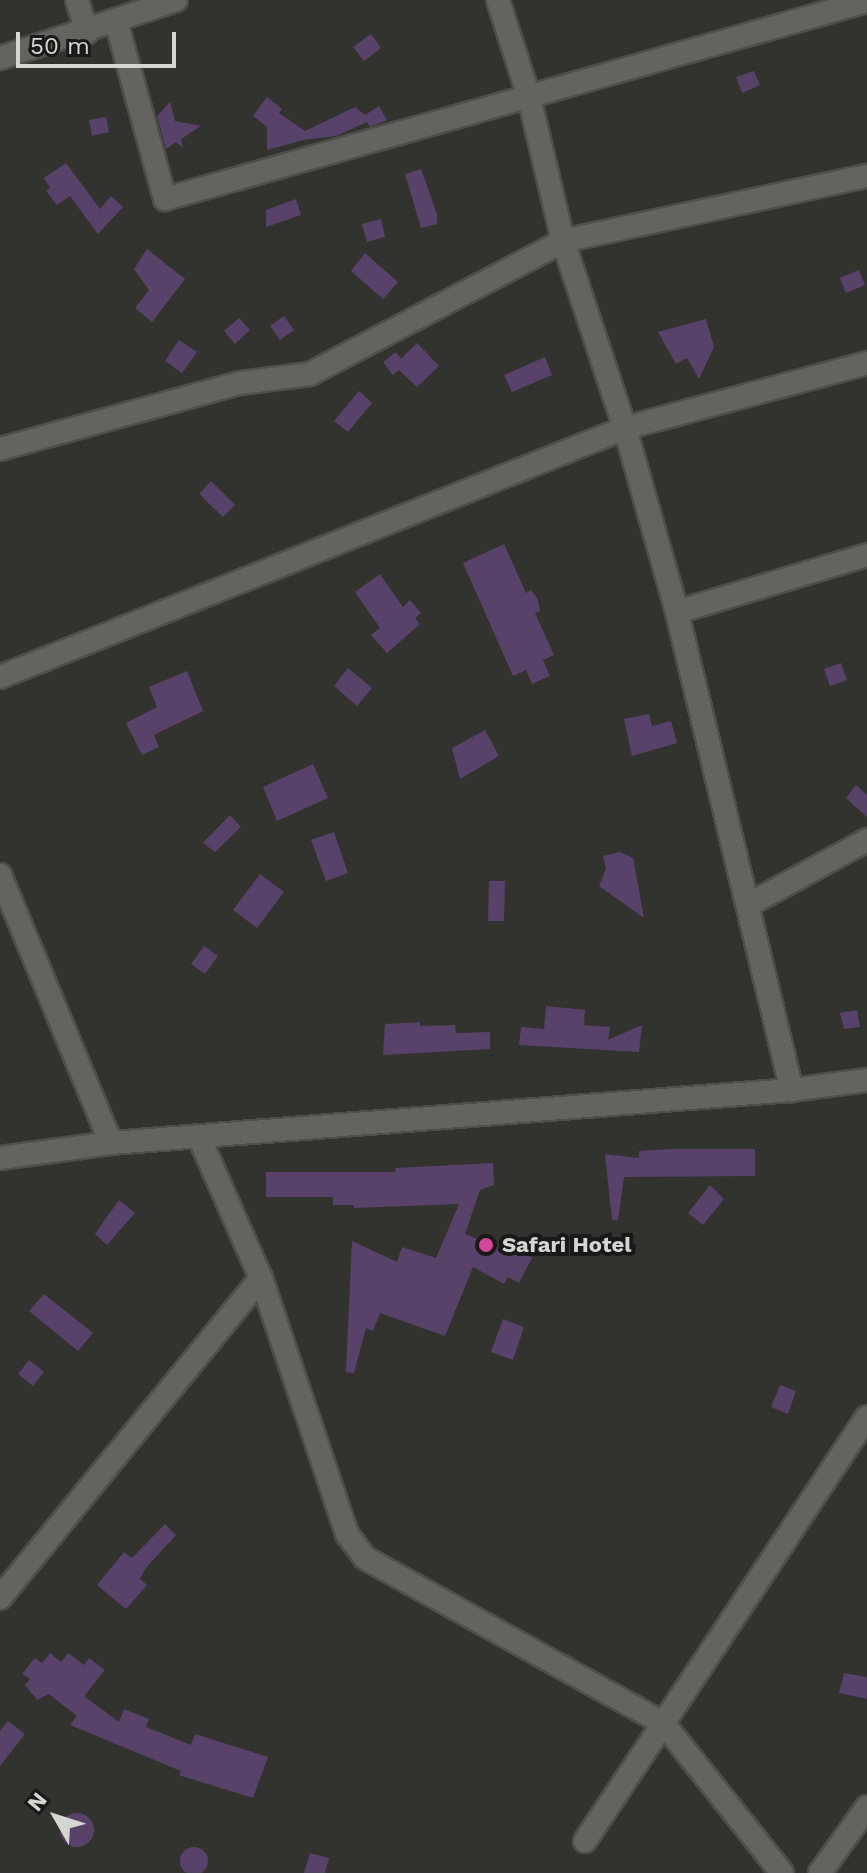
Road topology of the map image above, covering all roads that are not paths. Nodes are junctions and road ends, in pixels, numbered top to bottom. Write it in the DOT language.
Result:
graph roads {
  1 [pos="77,0"];
  2 [pos="176,0"];
  3 [pos="498,0"];
  4 [pos="867,1"];
  5 [pos="116,21"];
  6 [pos="87,32"];
  7 [pos="0,58"];
  8 [pos="529,97"];
  9 [pos="867,176"];
  10 [pos="563,241"];
  11 [pos="867,363"];
  12 [pos="625,428"];
  13 [pos="0,449"];
  14 [pos="867,555"];
  15 [pos="677,612"];
  16 [pos="0,677"];
  17 [pos="867,840"];
  18 [pos="0,875"];
  19 [pos="748,905"];
  20 [pos="867,1080"];
  21 [pos="792,1090"];
  22 [pos="199,1137"];
  23 [pos="111,1143"];
  24 [pos="0,1158"];
  25 [pos="261,1278"];
  26 [pos="867,1417"];
  27 [pos="0,1598"];
  28 [pos="664,1724"];
  29 [pos="867,1807"];
  30 [pos="585,1841"];
  31 [pos="782,1873"];
  32 [pos="820,1873"];
  1 -- 6 [label="street"];
  2 -- 5 [label="street"];
  3 -- 8 [label="street"];
  4 -- 8 [label="street"];
  5 -- 6 [label="street"];
  5 -- 8 [label="street"];
  6 -- 7 [label="street"];
  8 -- 10 [label="street"];
  9 -- 10 [label="street"];
  10 -- 12 [label="street"];
  10 -- 13 [label="street"];
  11 -- 12 [label="street"];
  12 -- 15 [label="street"];
  12 -- 16 [label="street"];
  14 -- 15 [label="street"];
  15 -- 19 [label="street"];
  17 -- 19 [label="street"];
  18 -- 23 [label="street"];
  19 -- 21 [label="street"];
  20 -- 21 [label="street"];
  21 -- 22 [label="street"];
  22 -- 23 [label="street"];
  22 -- 25 [label="street"];
  23 -- 24 [label="street"];
  25 -- 27 [label="street"];
  25 -- 28 [label="street"];
  26 -- 28 [label="street"];
  28 -- 30 [label="street"];
  28 -- 31 [label="street"];
  29 -- 32 [label="street"];
}
